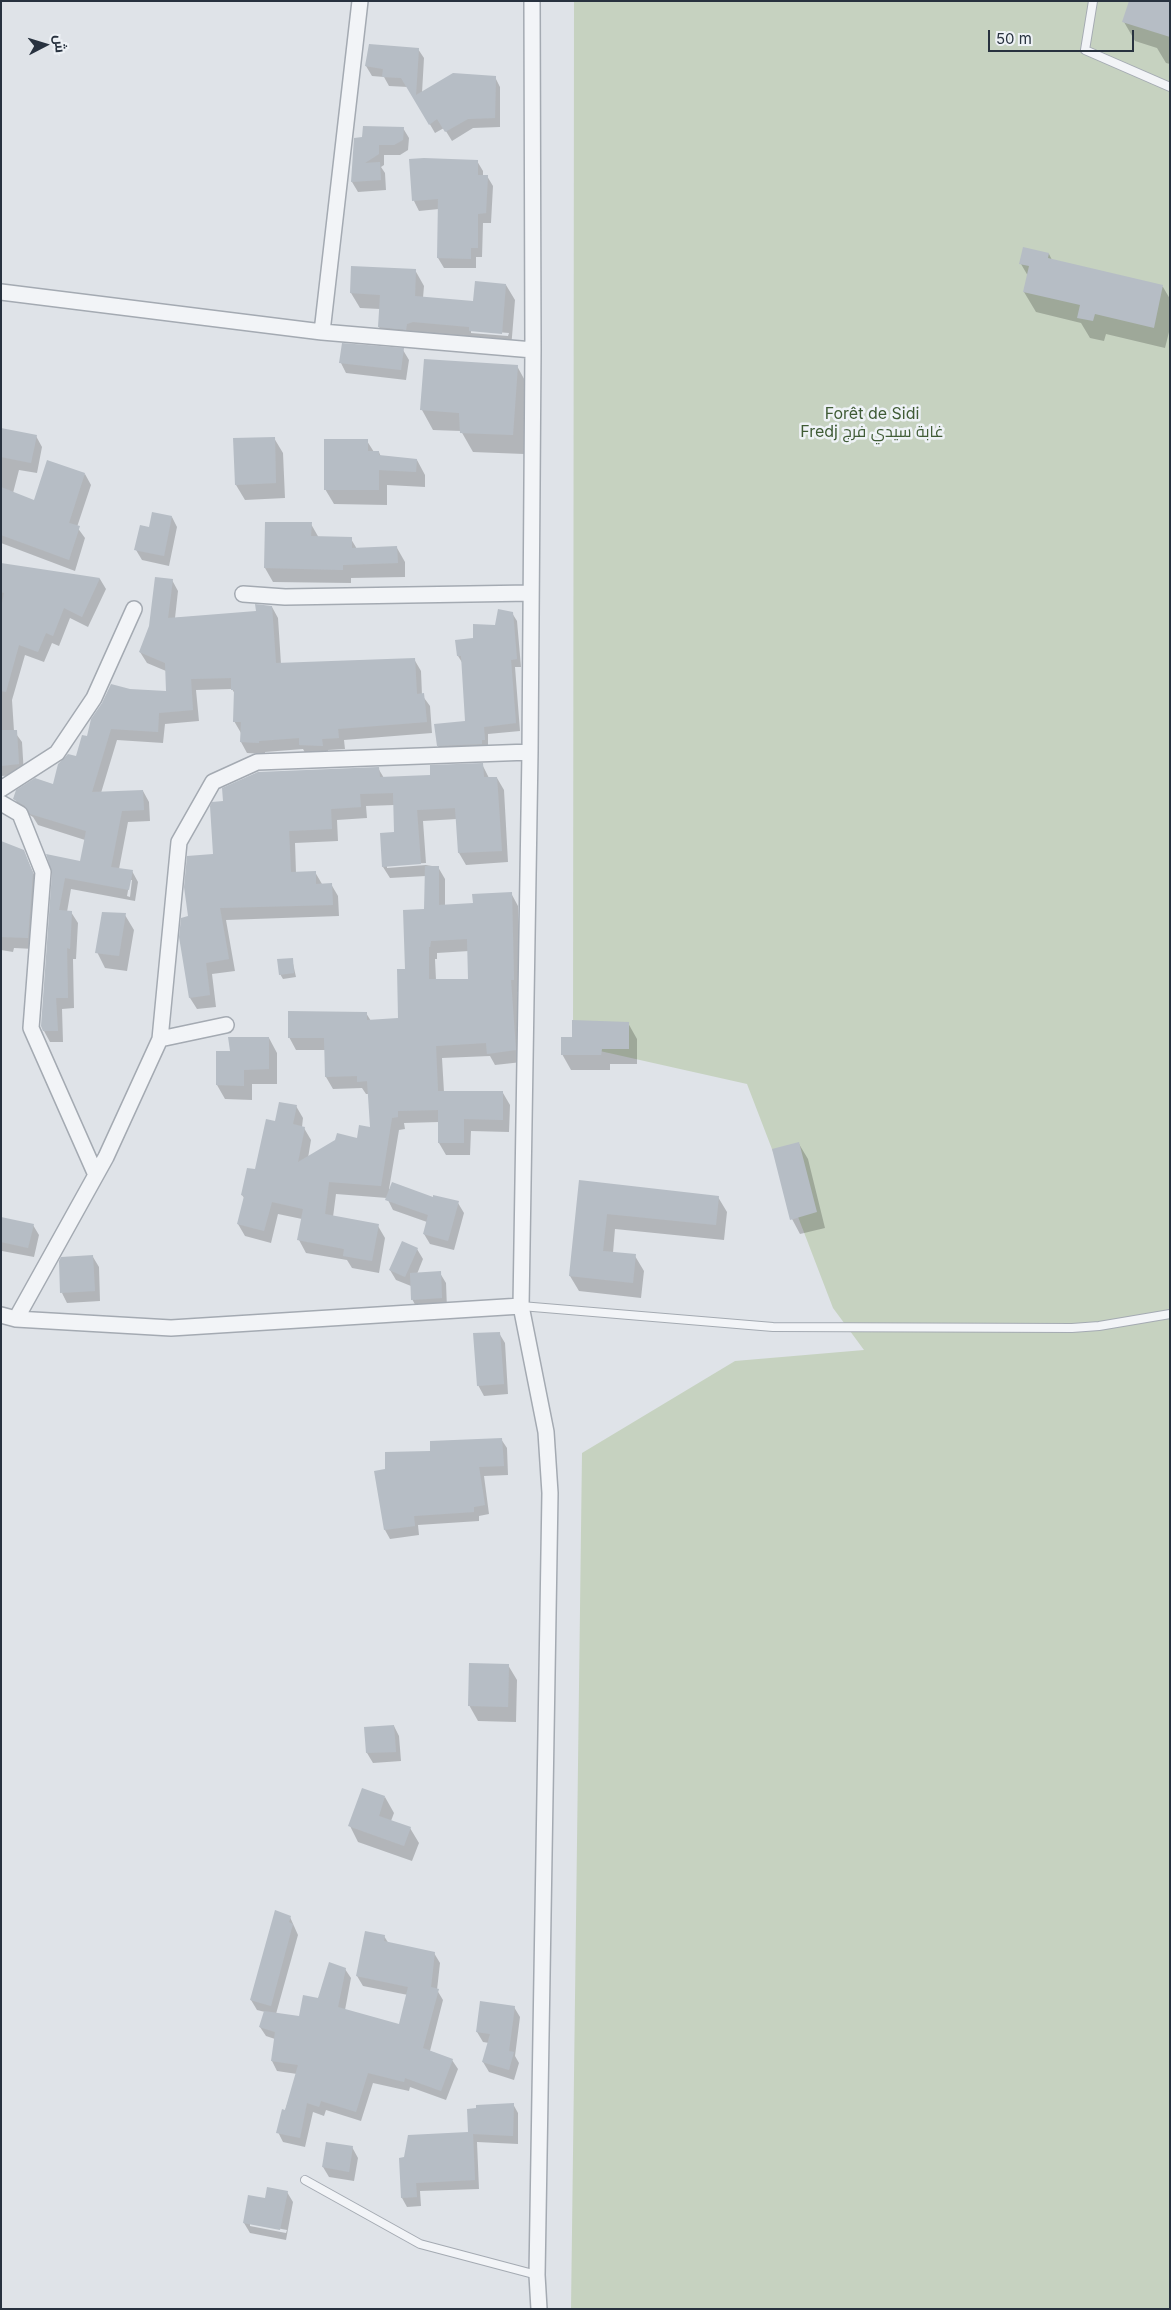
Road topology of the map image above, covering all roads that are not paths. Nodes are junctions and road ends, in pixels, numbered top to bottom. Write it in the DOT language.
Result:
graph roads {
  1 [pos="360,1"];
  2 [pos="532,1"];
  3 [pos="1093,1"];
  4 [pos="1170,87"];
  5 [pos="1,292"];
  6 [pos="322,332"];
  7 [pos="533,350"];
  8 [pos="531,593"];
  9 [pos="243,594"];
  10 [pos="134,609"];
  11 [pos="530,752"];
  12 [pos="1,789"];
  13 [pos="1,803"];
  14 [pos="226,1025"];
  15 [pos="160,1039"];
  16 [pos="96,1175"];
  17 [pos="521,1306"];
  18 [pos="1170,1314"];
  19 [pos="1,1315"];
  20 [pos="16,1319"];
  21 [pos="305,2180"];
  22 [pos="537,2275"];
  23 [pos="539,2309"];
  1 -- 6 [label="street"];
  2 -- 7 [label="street"];
  3 -- 4 [label="lane"];
  5 -- 6 [label="street"];
  6 -- 7 [label="street"];
  7 -- 8 [label="street"];
  8 -- 9 [label="street"];
  8 -- 11 [label="street"];
  10 -- 12 [label="street"];
  11 -- 15 [label="street"];
  11 -- 17 [label="street"];
  13 -- 16 [label="street"];
  14 -- 15 [label="street"];
  15 -- 16 [label="street"];
  16 -- 20 [label="street"];
  17 -- 18 [label="lane"];
  17 -- 20 [label="street"];
  17 -- 22 [label="street"];
  19 -- 20 [label="street"];
  21 -- 22 [label="lane"];
  22 -- 23 [label="street"];
}
